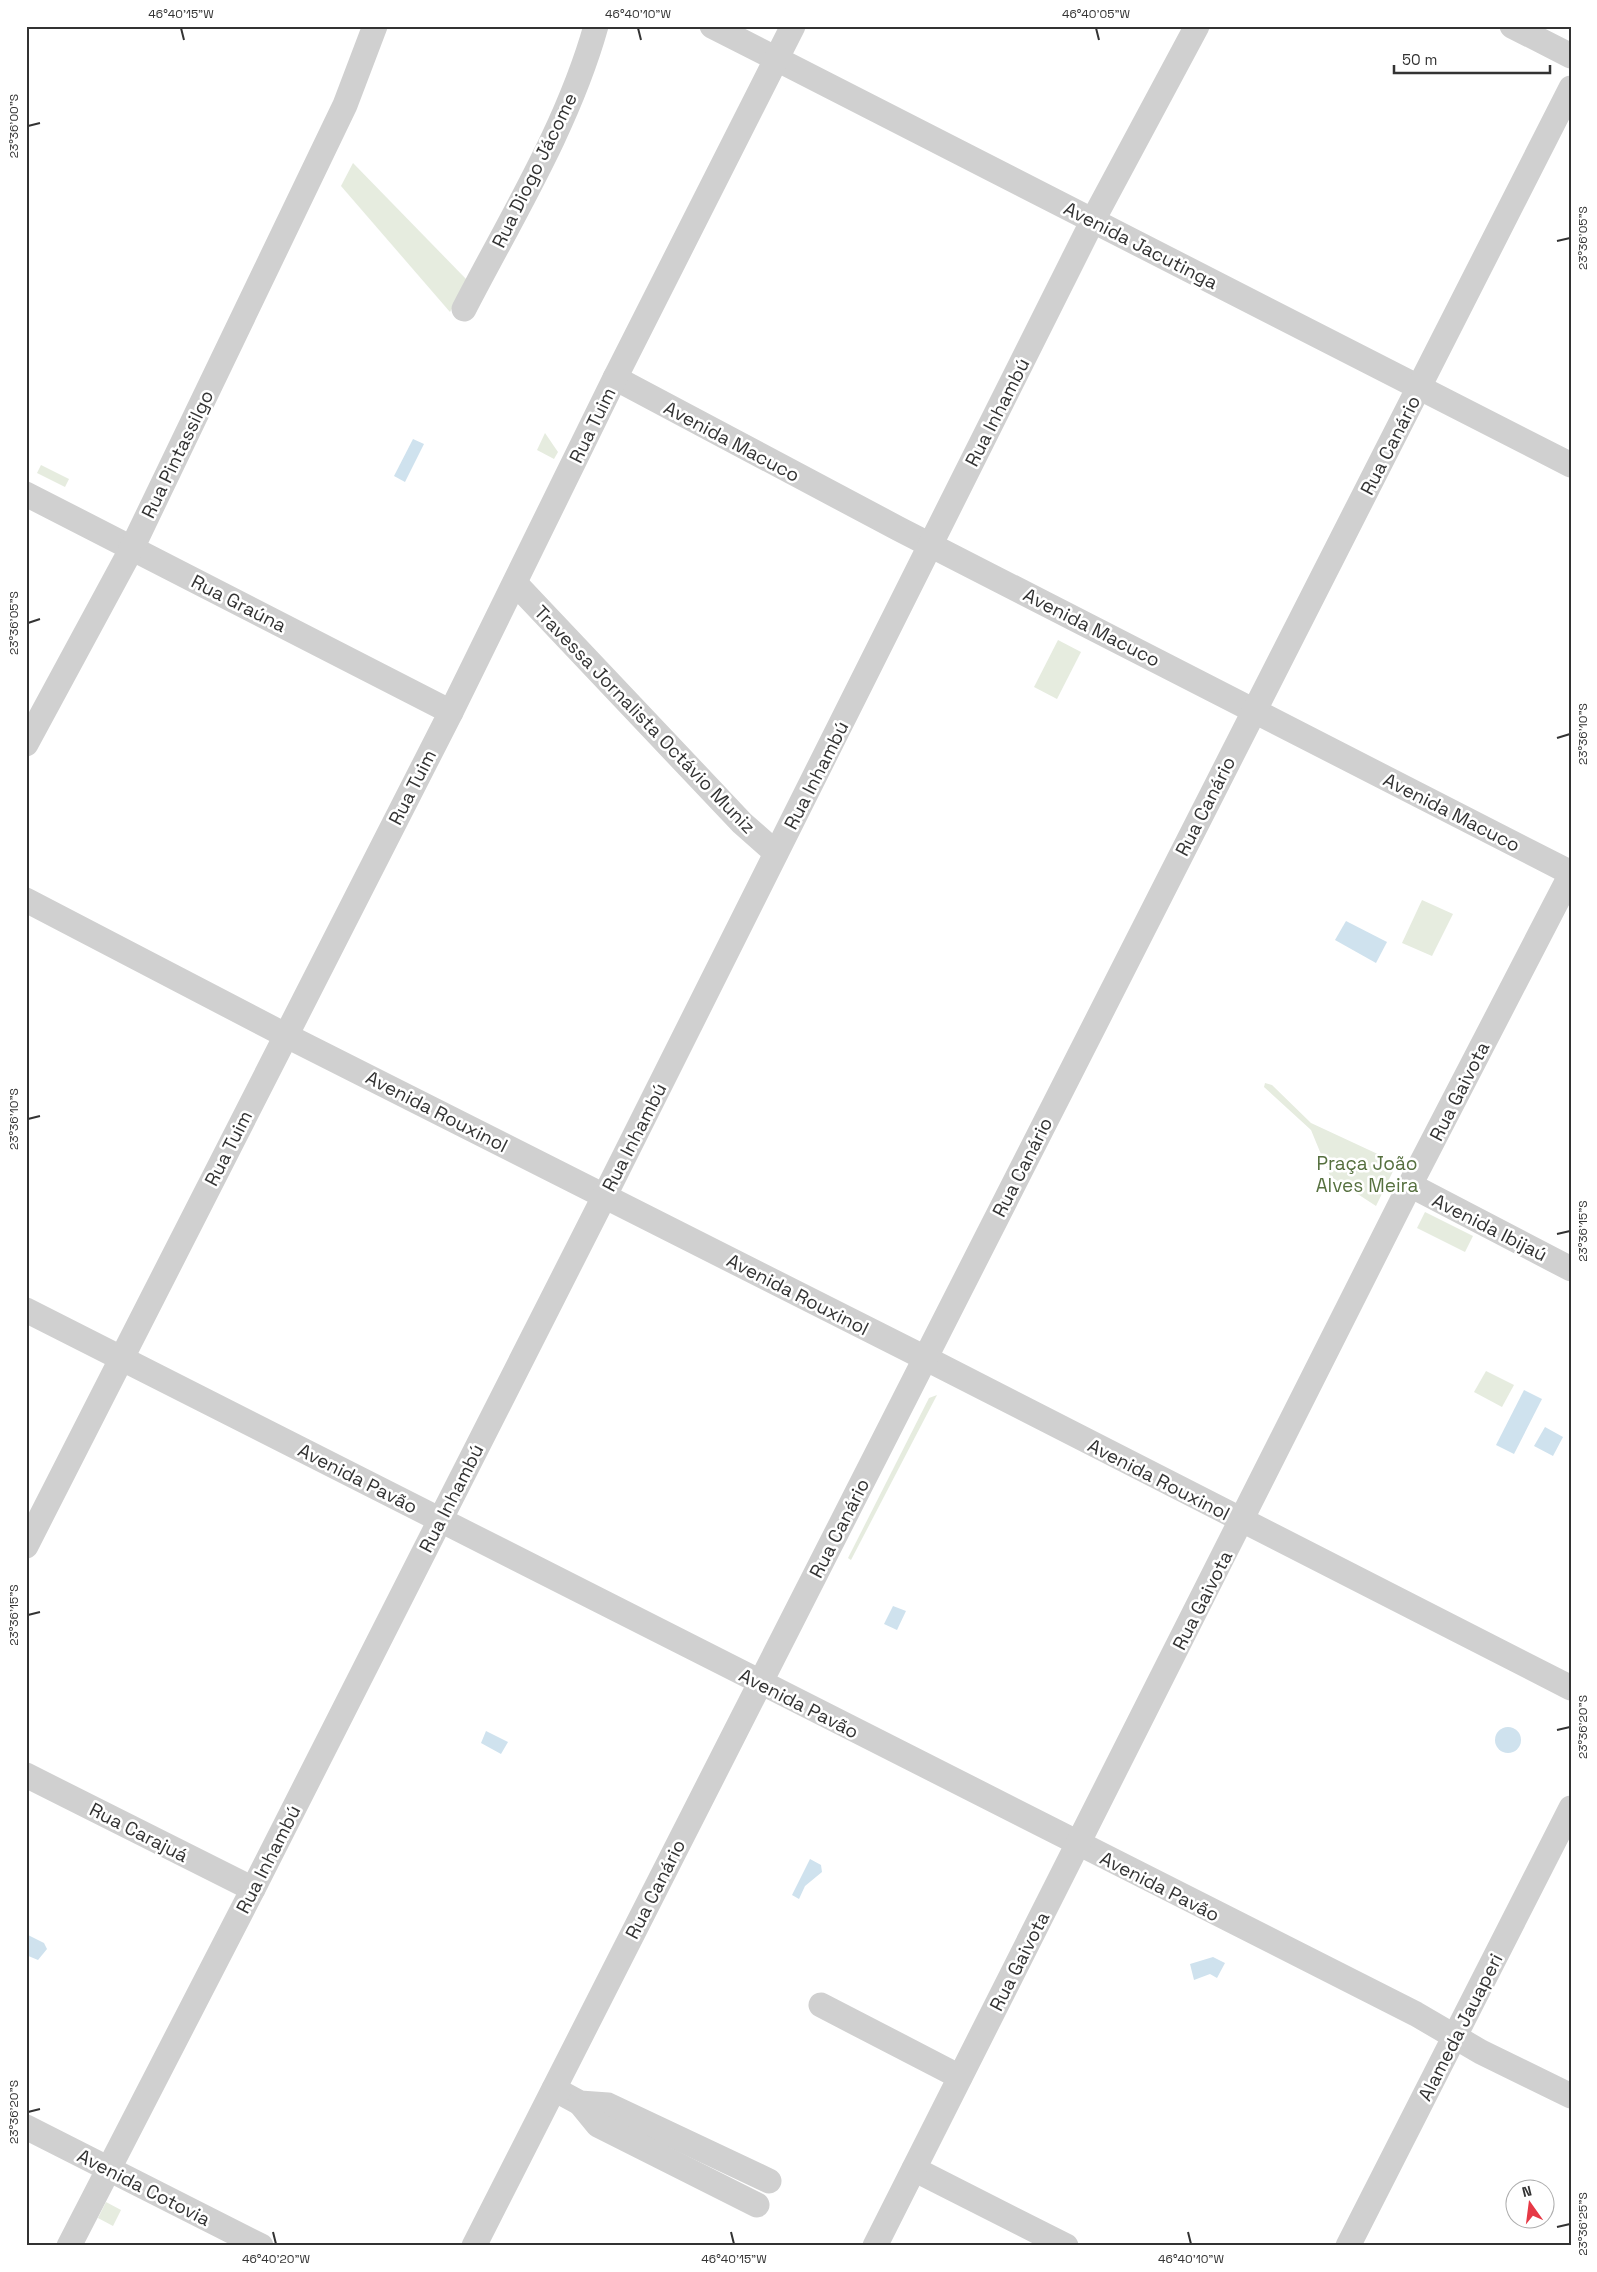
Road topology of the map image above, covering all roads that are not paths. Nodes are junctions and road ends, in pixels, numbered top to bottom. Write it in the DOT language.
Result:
graph roads {
  1 [pos="375,26"];
  2 [pos="596,26"];
  3 [pos="712,26"];
  4 [pos="793,26"];
  5 [pos="1197,26"];
  6 [pos="1512,26"];
  7 [pos="1571,56"];
  8 [pos="776,58"];
  9 [pos="1571,88"];
  10 [pos="1093,220"];
  11 [pos="464,309"];
  12 [pos="614,378"];
  13 [pos="1420,388"];
  14 [pos="1571,465"];
  15 [pos="26,494"];
  16 [pos="931,545"];
  17 [pos="132,548"];
  18 [pos="515,583"];
  19 [pos="1254,710"];
  20 [pos="451,712"];
  21 [pos="26,744"];
  22 [pos="776,853"];
  23 [pos="1571,873"];
  24 [pos="26,900"];
  25 [pos="286,1035"];
  26 [pos="1410,1185"];
  27 [pos="604,1195"];
  28 [pos="1571,1268"];
  29 [pos="26,1310"];
  30 [pos="925,1358"];
  31 [pos="121,1359"];
  32 [pos="440,1520"];
  33 [pos="1242,1521"];
  34 [pos="26,1546"];
  35 [pos="760,1683"];
  36 [pos="1571,1688"];
  37 [pos="26,1775"];
  38 [pos="1571,1808"];
  39 [pos="1079,1845"];
  40 [pos="253,1889"];
  41 [pos="820,2005"];
  42 [pos="1454,2036"];
  43 [pos="960,2077"];
  44 [pos="554,2089"];
  45 [pos="1571,2096"];
  46 [pos="580,2103"];
  47 [pos="26,2127"];
  48 [pos="108,2169"];
  49 [pos="914,2169"];
  50 [pos="769,2181"];
  51 [pos="757,2204"];
  52 [pos="69,2246"];
  53 [pos="260,2246"];
  54 [pos="474,2246"];
  55 [pos="875,2246"];
  56 [pos="1066,2246"];
  57 [pos="1348,2246"];
  1 -- 17 [label="street, Rua Pintassilgo"];
  2 -- 11 [label="street, Rua Diogo Jácome"];
  3 -- 8 [label="street, Avenida Jacutinga"];
  4 -- 8 [label="street, Rua Tuim"];
  5 -- 10 [label="street, Rua Inhambú"];
  6 -- 7 [label="street"];
  8 -- 10 [label="street, Avenida Jacutinga"];
  8 -- 12 [label="street, Rua Tuim"];
  9 -- 13 [label="street, Rua Canário"];
  10 -- 13 [label="street, Avenida Jacutinga"];
  10 -- 16 [label="street, Rua Inhambú"];
  12 -- 16 [label="street, Avenida Macuco"];
  12 -- 18 [label="street, Rua Tuim"];
  13 -- 14 [label="street, Avenida Jacutinga"];
  13 -- 19 [label="street, Rua Canário"];
  15 -- 17 [label="street, Rua Graúna"];
  16 -- 19 [label="street, Avenida Macuco"];
  16 -- 22 [label="street, Rua Inhambú"];
  17 -- 20 [label="street, Rua Graúna"];
  17 -- 21 [label="street, Rua Pintassilgo"];
  18 -- 20 [label="street, Rua Tuim"];
  18 -- 22 [label="street, Travessa Jornalista Octávio Muniz"];
  19 -- 23 [label="street, Avenida Macuco"];
  19 -- 30 [label="street, Rua Canário"];
  20 -- 25 [label="street, Rua Tuim"];
  22 -- 27 [label="street, Rua Inhambú"];
  23 -- 26 [label="street, Rua Gaivota"];
  24 -- 25 [label="street, Avenida Rouxinol"];
  25 -- 27 [label="street, Avenida Rouxinol"];
  25 -- 31 [label="street, Rua Tuim"];
  26 -- 28 [label="street, Avenida Ibijaú"];
  26 -- 33 [label="street, Rua Gaivota"];
  27 -- 30 [label="street, Avenida Rouxinol"];
  27 -- 32 [label="street, Rua Inhambú"];
  29 -- 31 [label="street, Avenida Pavão"];
  30 -- 33 [label="street, Avenida Rouxinol"];
  30 -- 35 [label="street, Rua Canário"];
  31 -- 32 [label="street, Avenida Pavão"];
  31 -- 34 [label="street, Rua Tuim"];
  32 -- 35 [label="street, Avenida Pavão"];
  32 -- 40 [label="street, Rua Inhambú"];
  33 -- 36 [label="street, Avenida Rouxinol"];
  33 -- 39 [label="street, Rua Gaivota"];
  35 -- 39 [label="street, Avenida Pavão"];
  35 -- 44 [label="street, Rua Canário"];
  37 -- 40 [label="street, Rua Carajuá"];
  38 -- 42 [label="street, Alameda Jauaperi"];
  39 -- 42 [label="street, Avenida Pavão"];
  39 -- 43 [label="street, Rua Gaivota"];
  40 -- 48 [label="street, Rua Inhambú"];
  41 -- 43 [label="street"];
  42 -- 45 [label="street, Avenida Pavão"];
  42 -- 57 [label="street, Alameda Jauaperi"];
  43 -- 49 [label="street, Rua Gaivota"];
  44 -- 46 [label="street"];
  44 -- 54 [label="street, Rua Canário"];
  46 -- 50 [label="street"];
  46 -- 51 [label="street"];
  47 -- 48 [label="street, Avenida Cotovia"];
  48 -- 52 [label="street, Rua Inhambú"];
  48 -- 53 [label="street, Avenida Cotovia"];
  49 -- 55 [label="street, Rua Gaivota"];
  49 -- 56 [label="street"];
}
